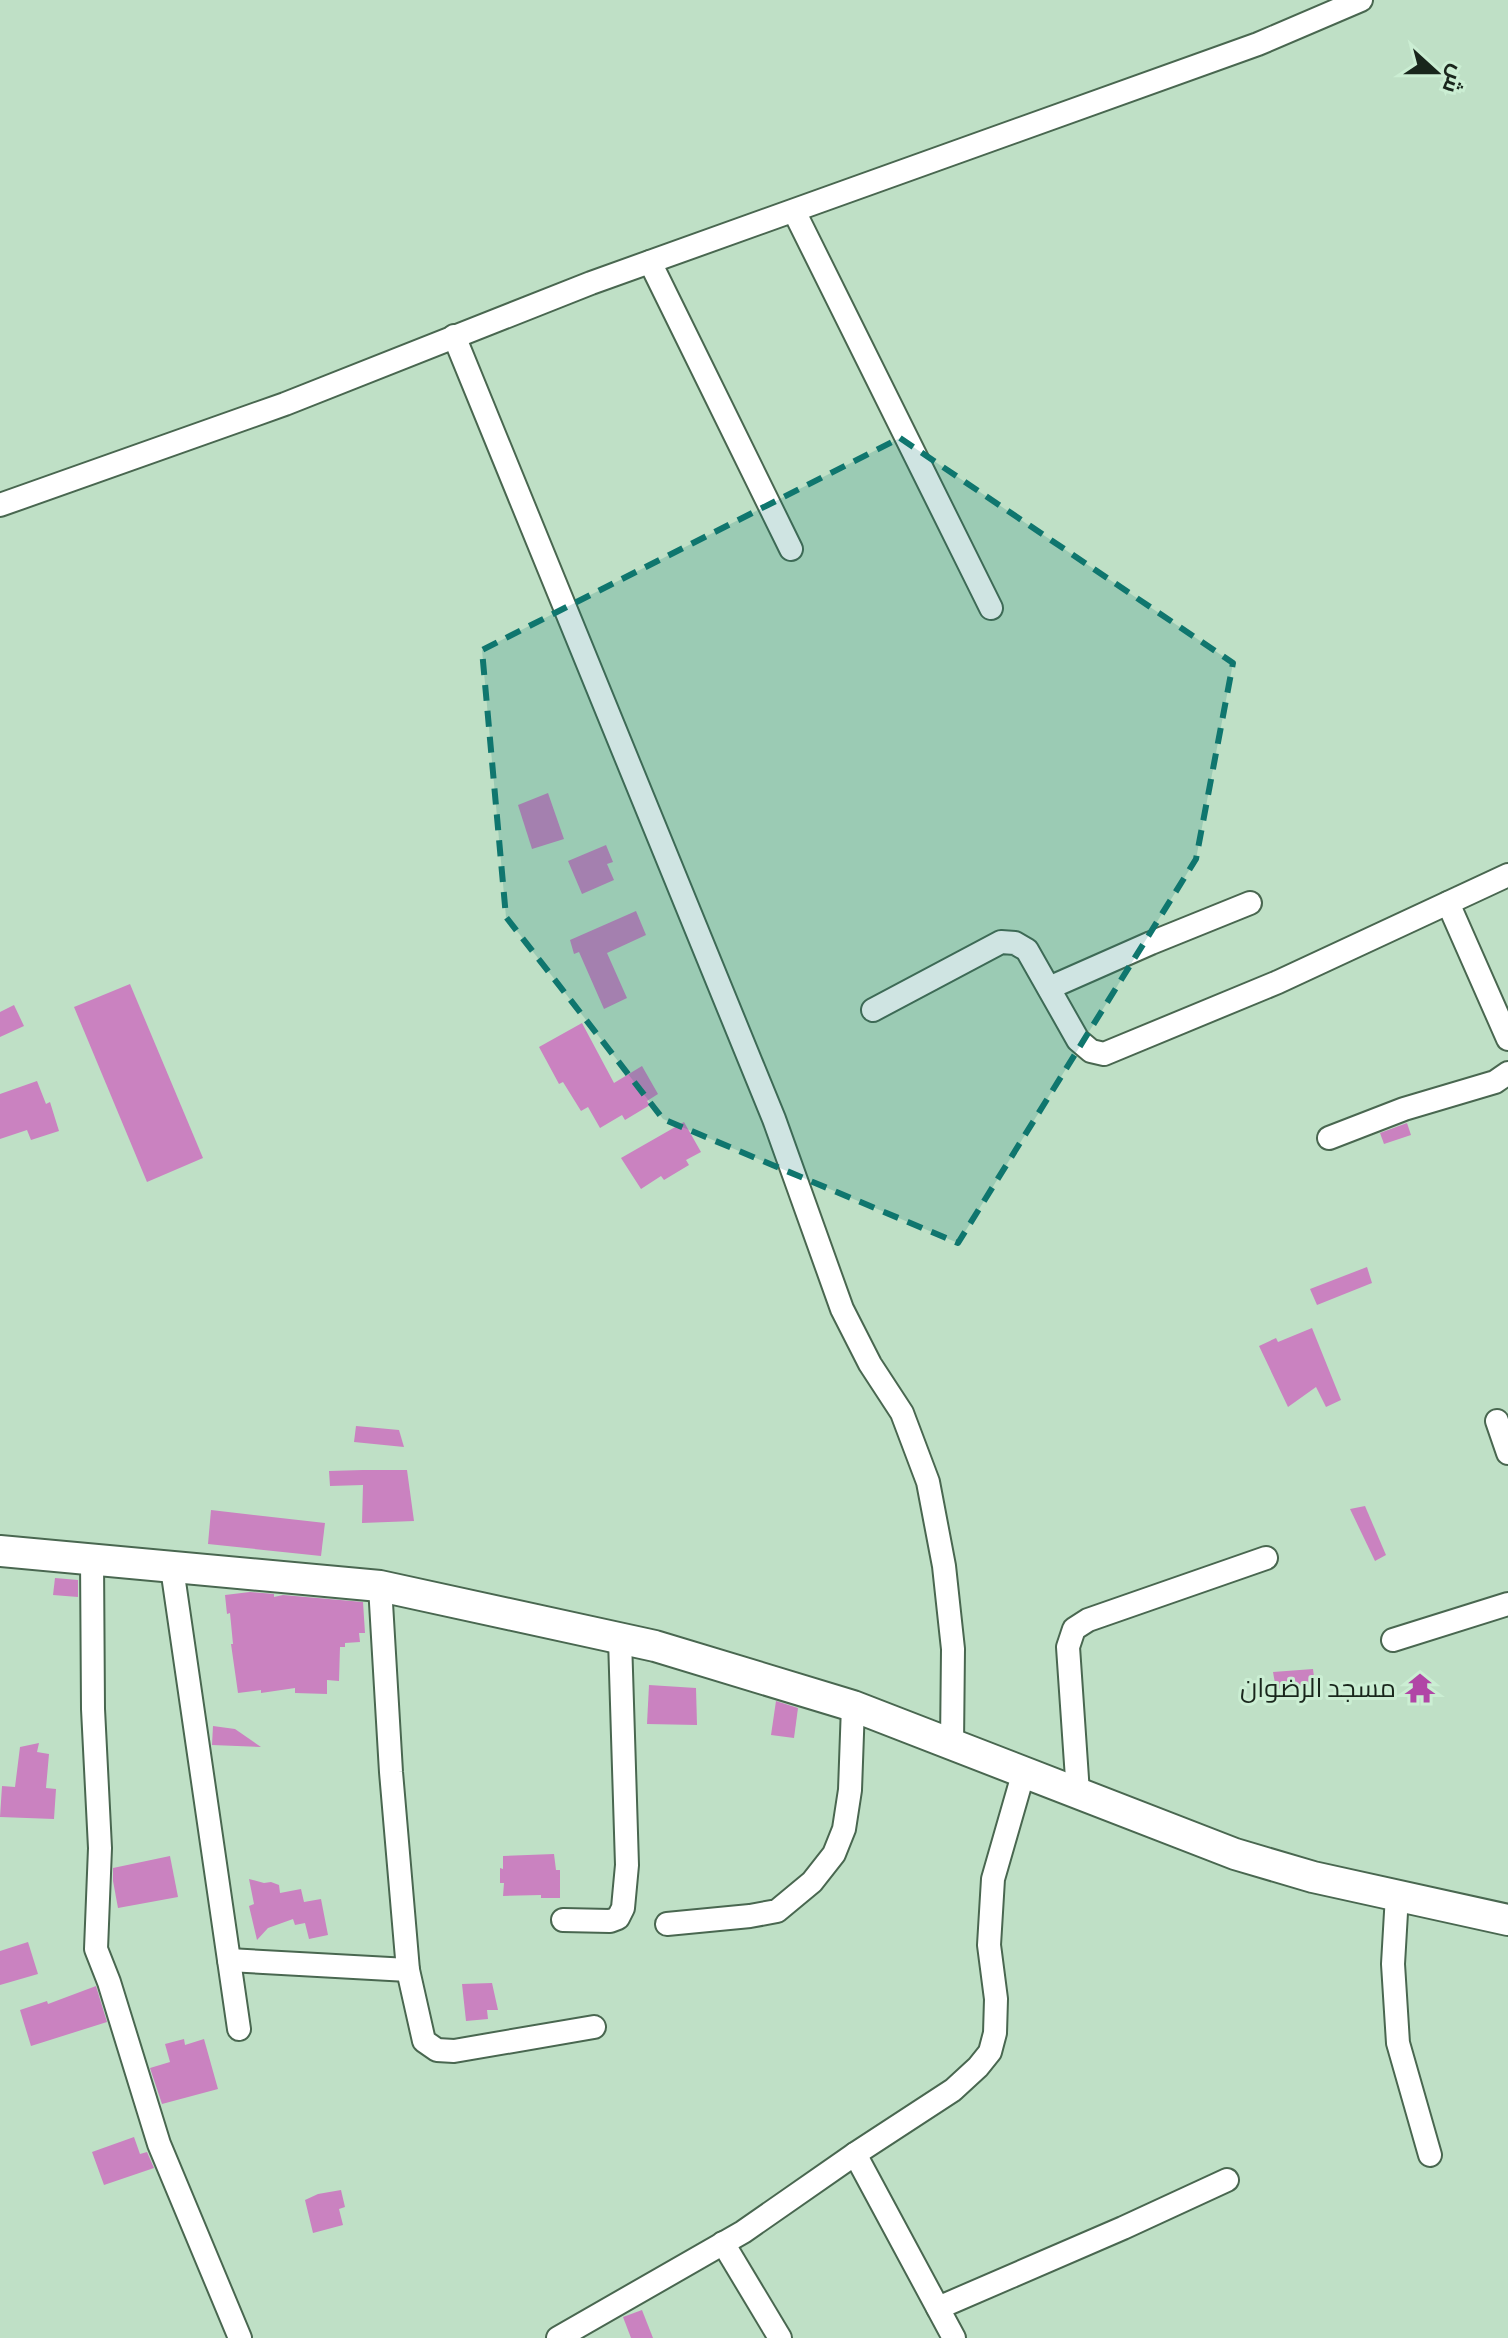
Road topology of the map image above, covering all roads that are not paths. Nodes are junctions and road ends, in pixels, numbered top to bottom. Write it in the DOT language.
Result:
graph roads {
  1 [pos="1361,0"];
  2 [pos="794,211"];
  3 [pos="650,262"];
  4 [pos="454,336"];
  5 [pos="0,505"];
  6 [pos="791,549"];
  7 [pos="991,608"];
  8 [pos="1508,875"];
  9 [pos="1250,903"];
  10 [pos="1448,903"];
  11 [pos="1049,988"];
  12 [pos="873,1010"];
  13 [pos="1508,1039"];
  14 [pos="1508,1073"];
  15 [pos="1329,1138"];
  16 [pos="1497,1421"];
  17 [pos="1508,1453"];
  18 [pos="0,1551"];
  19 [pos="1266,1558"];
  20 [pos="92,1559"];
  21 [pos="172,1568"];
  22 [pos="380,1586"];
  23 [pos="1508,1604"];
  24 [pos="620,1639"];
  25 [pos="1393,1640"];
  26 [pos="853,1706"];
  27 [pos="952,1744"];
  28 [pos="1024,1771"];
  29 [pos="1078,1793"];
  30 [pos="1397,1895"];
  31 [pos="563,1920"];
  32 [pos="1508,1920"];
  33 [pos="667,1924"];
  34 [pos="229,1960"];
  35 [pos="408,1970"];
  36 [pos="594,2027"];
  37 [pos="239,2029"];
  38 [pos="855,2154"];
  39 [pos="1430,2155"];
  40 [pos="1227,2180"];
  41 [pos="723,2243"];
  42 [pos="938,2308"];
  43 [pos="240,2338"];
  44 [pos="558,2338"];
  45 [pos="780,2338"];
  46 [pos="954,2338"];
  1 -- 2 [label="street"];
  2 -- 3 [label="street"];
  2 -- 7 [label="street"];
  3 -- 4 [label="street"];
  3 -- 6 [label="street"];
  4 -- 5 [label="street"];
  4 -- 27 [label="street"];
  8 -- 10 [label="street"];
  9 -- 11 [label="street"];
  10 -- 11 [label="street"];
  10 -- 13 [label="street"];
  11 -- 12 [label="street"];
  14 -- 15 [label="street"];
  16 -- 17 [label="street"];
  18 -- 20 [label="street"];
  19 -- 29 [label="street"];
  20 -- 21 [label="street"];
  20 -- 43 [label="street"];
  21 -- 22 [label="street"];
  21 -- 34 [label="street"];
  22 -- 24 [label="street"];
  22 -- 35 [label="street"];
  23 -- 25 [label="street"];
  24 -- 26 [label="street"];
  24 -- 31 [label="street"];
  26 -- 27 [label="street"];
  26 -- 33 [label="street"];
  27 -- 28 [label="street"];
  28 -- 29 [label="street"];
  28 -- 38 [label="street"];
  29 -- 30 [label="street"];
  30 -- 32 [label="street"];
  30 -- 39 [label="street"];
  34 -- 35 [label="street"];
  34 -- 37 [label="street"];
  35 -- 36 [label="street"];
  38 -- 41 [label="street"];
  38 -- 42 [label="street"];
  40 -- 42 [label="street"];
  41 -- 44 [label="street"];
  41 -- 45 [label="street"];
  42 -- 46 [label="street"];
}
